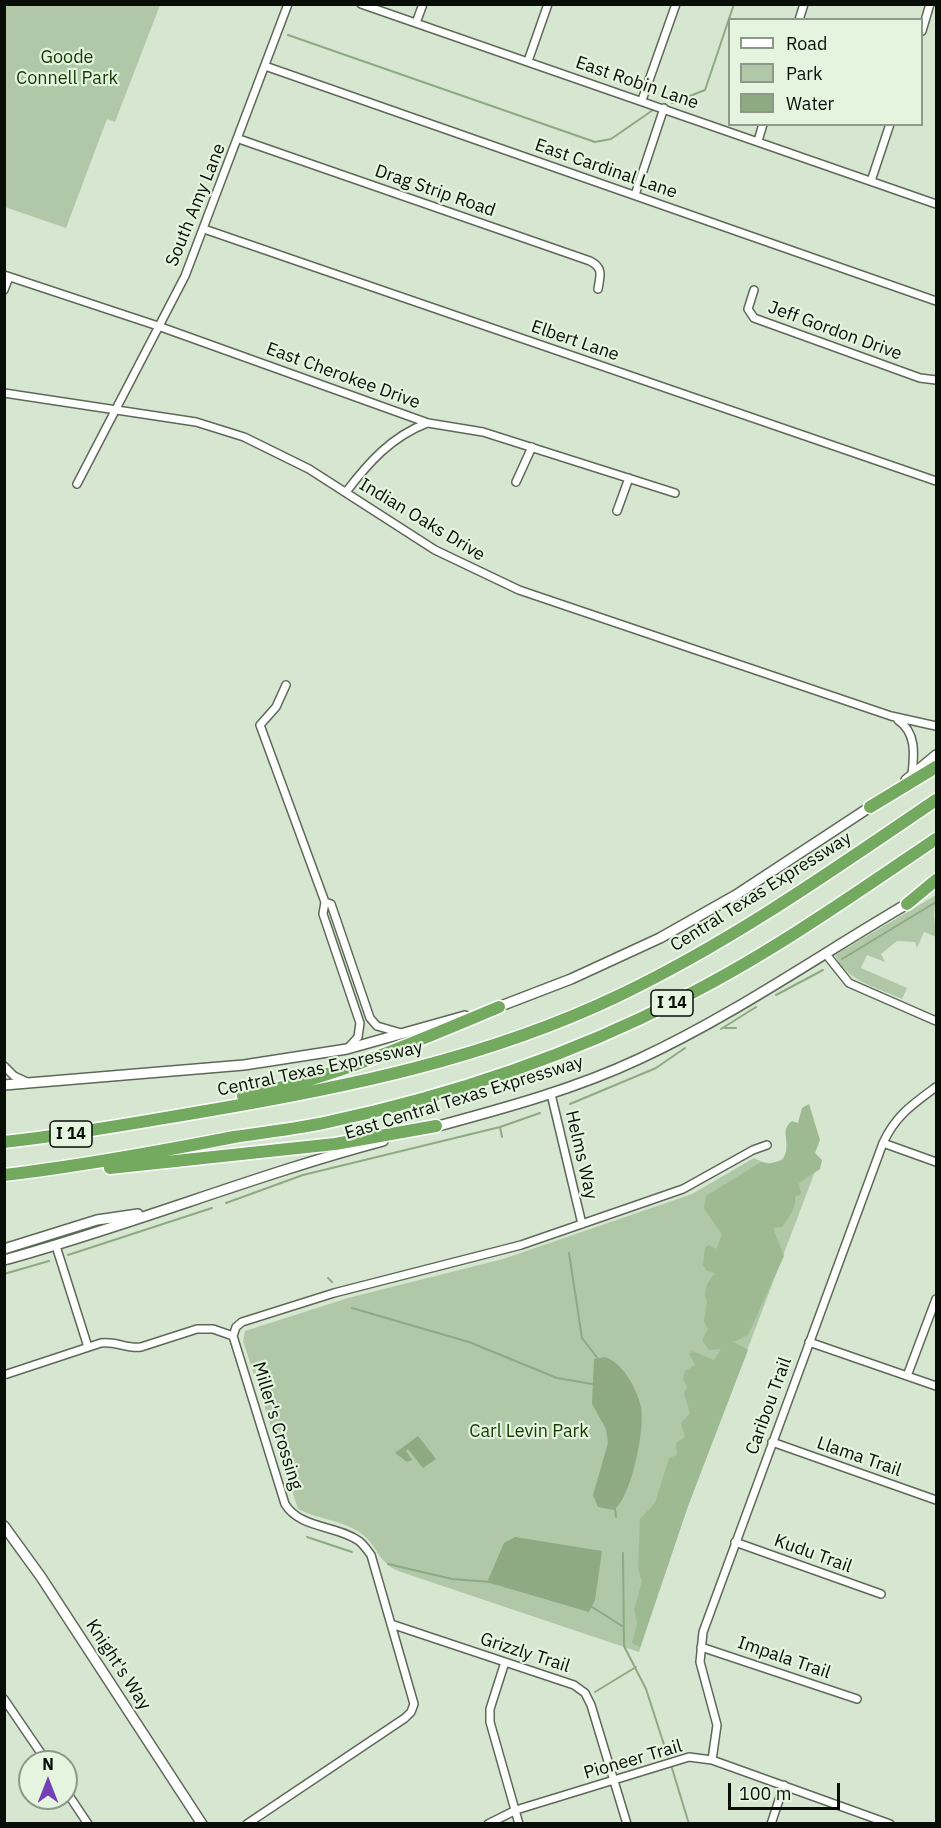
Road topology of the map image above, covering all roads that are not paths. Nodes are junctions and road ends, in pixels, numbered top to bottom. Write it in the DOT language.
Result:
graph roads {
  1 [pos="288,4"];
  2 [pos="361,4"];
  3 [pos="423,4"];
  4 [pos="548,4"];
  5 [pos="676,4"];
  6 [pos="930,4"];
  7 [pos="416,23"];
  8 [pos="923,25"];
  9 [pos="528,62"];
  10 [pos="265,66"];
  11 [pos="642,100"];
  12 [pos="664,108"];
  13 [pos="762,126"];
  14 [pos="889,126"];
  15 [pos="239,138"];
  16 [pos="758,141"];
  17 [pos="871,181"];
  18 [pos="635,195"];
  19 [pos="936,204"];
  20 [pos="204,229"];
  21 [pos="7,276"];
  22 [pos="598,289"];
  23 [pos="4,290"];
  24 [pos="754,290"];
  25 [pos="936,301"];
  26 [pos="158,326"];
  27 [pos="936,380"];
  28 [pos="4,393"];
  29 [pos="115,409"];
  30 [pos="428,423"];
  31 [pos="532,447"];
  32 [pos="629,478"];
  33 [pos="936,481"];
  34 [pos="516,482"];
  35 [pos="77,484"];
  36 [pos="346,492"];
  37 [pos="675,493"];
  38 [pos="617,511"];
  39 [pos="286,685"];
  40 [pos="891,716"];
  41 [pos="936,726"];
  42 [pos="936,755"];
  43 [pos="936,767"];
  44 [pos="912,775"];
  45 [pos="936,800"];
  46 [pos="870,807"];
  47 [pos="936,839"];
  48 [pos="936,880"];
  49 [pos="936,886"];
  50 [pos="325,902"];
  51 [pos="907,904"];
  52 [pos="825,953"];
  53 [pos="499,1007"];
  54 [pos="936,1021"];
  55 [pos="403,1033"];
  56 [pos="347,1049"];
  57 [pos="4,1066"];
  58 [pos="30,1083"];
  59 [pos="18,1084"];
  60 [pos="4,1085"];
  61 [pos="936,1087"];
  62 [pos="4,1094"];
  63 [pos="551,1094"];
  64 [pos="137,1122"];
  65 [pos="436,1126"];
  66 [pos="4,1142"];
  67 [pos="883,1143"];
  68 [pos="767,1145"];
  69 [pos="936,1162"];
  70 [pos="58,1169"];
  71 [pos="4,1175"];
  72 [pos="156,1212"];
  73 [pos="582,1224"];
  74 [pos="56,1246"];
  75 [pos="4,1249"];
  76 [pos="4,1260"];
  77 [pos="936,1299"];
  78 [pos="233,1336"];
  79 [pos="809,1342"];
  80 [pos="88,1347"];
  81 [pos="4,1375"];
  82 [pos="907,1376"];
  83 [pos="936,1386"];
  84 [pos="772,1442"];
  85 [pos="936,1500"];
  86 [pos="4,1526"];
  87 [pos="735,1542"];
  88 [pos="881,1594"];
  89 [pos="391,1624"];
  90 [pos="700,1647"];
  91 [pos="505,1662"];
  92 [pos="4,1699"];
  93 [pos="858,1699"];
  94 [pos="39,1750"];
  95 [pos="712,1760"];
  96 [pos="614,1780"];
  97 [pos="784,1785"];
  98 [pos="78,1809"];
  99 [pos="516,1810"];
  100 [pos="88,1824"];
  101 [pos="202,1824"];
  102 [pos="247,1824"];
  103 [pos="488,1824"];
  104 [pos="519,1824"];
  105 [pos="627,1824"];
  106 [pos="771,1824"];
  107 [pos="890,1824"];
  1 -- 10 [label="street, South Amy Lane"];
  2 -- 7 [label="street, East Robin Lane"];
  3 -- 7 [label="street"];
  4 -- 9 [label="street"];
  5 -- 11 [label="street"];
  6 -- 8 [label="street"];
  7 -- 9 [label="street, East Robin Lane"];
  9 -- 11 [label="street, East Robin Lane"];
  10 -- 15 [label="street, South Amy Lane"];
  10 -- 18 [label="street, East Cardinal Lane"];
  11 -- 12 [label="street, East Robin Lane"];
  12 -- 16 [label="street, East Robin Lane"];
  12 -- 18 [label="street"];
  13 -- 16 [label="street"];
  14 -- 17 [label="street"];
  15 -- 20 [label="street, South Amy Lane"];
  15 -- 22 [label="street, Drag Strip Road"];
  16 -- 17 [label="street, East Robin Lane"];
  17 -- 19 [label="street, East Robin Lane"];
  18 -- 25 [label="street, East Cardinal Lane"];
  20 -- 26 [label="street, South Amy Lane"];
  20 -- 33 [label="street, Elbert Lane"];
  21 -- 23 [label="street"];
  21 -- 26 [label="street, East Cherokee Drive"];
  24 -- 27 [label="street, Jeff Gordon Drive"];
  26 -- 29 [label="street, South Amy Lane"];
  26 -- 30 [label="street, East Cherokee Drive"];
  28 -- 29 [label="street, Indian Oaks Drive"];
  29 -- 35 [label="street, South Amy Lane"];
  29 -- 36 [label="street, Indian Oaks Drive"];
  30 -- 31 [label="street, East Cherokee Drive"];
  30 -- 36 [label="street"];
  31 -- 32 [label="street, East Cherokee Drive"];
  31 -- 34 [label="street"];
  32 -- 37 [label="street, East Cherokee Drive"];
  32 -- 38 [label="street"];
  36 -- 40 [label="street, Indian Oaks Drive"];
  39 -- 50 [label="street"];
  40 -- 41 [label="street, Indian Oaks Drive"];
  40 -- 44 [label="street"];
  42 -- 44 [label="main road"];
  43 -- 46 [label="highway"];
  44 -- 46 [label="main road"];
  45 -- 64 [label="highway, Central Texas Expressway / I 14"];
  46 -- 53 [label="main road"];
  47 -- 70 [label="highway, I 14"];
  48 -- 51 [label="highway"];
  49 -- 51 [label="main road, East Central Texas Expressway"];
  50 -- 55 [label="street"];
  50 -- 56 [label="street"];
  51 -- 52 [label="main road, East Central Texas Expressway"];
  52 -- 54 [label="street"];
  52 -- 63 [label="main road, East Central Texas Expressway"];
  53 -- 55 [label="main road"];
  53 -- 64 [label="highway"];
  55 -- 56 [label="main road"];
  56 -- 58 [label="main road"];
  57 -- 58 [label="street"];
  58 -- 59 [label="main road"];
  59 -- 60 [label="main road"];
  59 -- 62 [label="main road"];
  61 -- 67 [label="street, Caribou Trail"];
  63 -- 65 [label="main road, East Central Texas Expressway"];
  63 -- 73 [label="street, Helms Way"];
  64 -- 66 [label="highway, Central Texas Expressway / I 14"];
  65 -- 70 [label="highway"];
  65 -- 72 [label="main road, East Central Texas Expressway"];
  67 -- 69 [label="street"];
  67 -- 79 [label="street, Caribou Trail"];
  68 -- 73 [label="street"];
  70 -- 71 [label="highway, I 14"];
  72 -- 74 [label="main road, East Central Texas Expressway"];
  72 -- 75 [label="main road"];
  73 -- 78 [label="street"];
  74 -- 76 [label="main road, East Central Texas Expressway"];
  74 -- 80 [label="street"];
  77 -- 82 [label="street"];
  78 -- 80 [label="street"];
  78 -- 89 [label="street, Miller's Crossing"];
  79 -- 82 [label="street"];
  79 -- 84 [label="street, Caribou Trail"];
  80 -- 81 [label="street"];
  82 -- 83 [label="street"];
  84 -- 85 [label="street, Llama Trail"];
  84 -- 87 [label="street, Caribou Trail"];
  86 -- 101 [label="main road, Knight's Way"];
  87 -- 88 [label="street, Kudu Trail"];
  87 -- 90 [label="street, Caribou Trail"];
  89 -- 91 [label="street, Grizzly Trail"];
  89 -- 102 [label="street, Miller's Crossing"];
  90 -- 93 [label="street, Impala Trail"];
  90 -- 95 [label="street, Caribou Trail"];
  91 -- 96 [label="street, Grizzly Trail"];
  91 -- 99 [label="street"];
  92 -- 94 [label="street"];
  95 -- 96 [label="street, Pioneer Trail"];
  95 -- 97 [label="street, Pioneer Trail"];
  96 -- 99 [label="street, Pioneer Trail"];
  96 -- 105 [label="street, Grizzly Trail"];
  97 -- 106 [label="street"];
  97 -- 107 [label="street, Pioneer Trail"];
  98 -- 100 [label="street"];
  99 -- 103 [label="street, Pioneer Trail"];
  99 -- 104 [label="street"];
}
